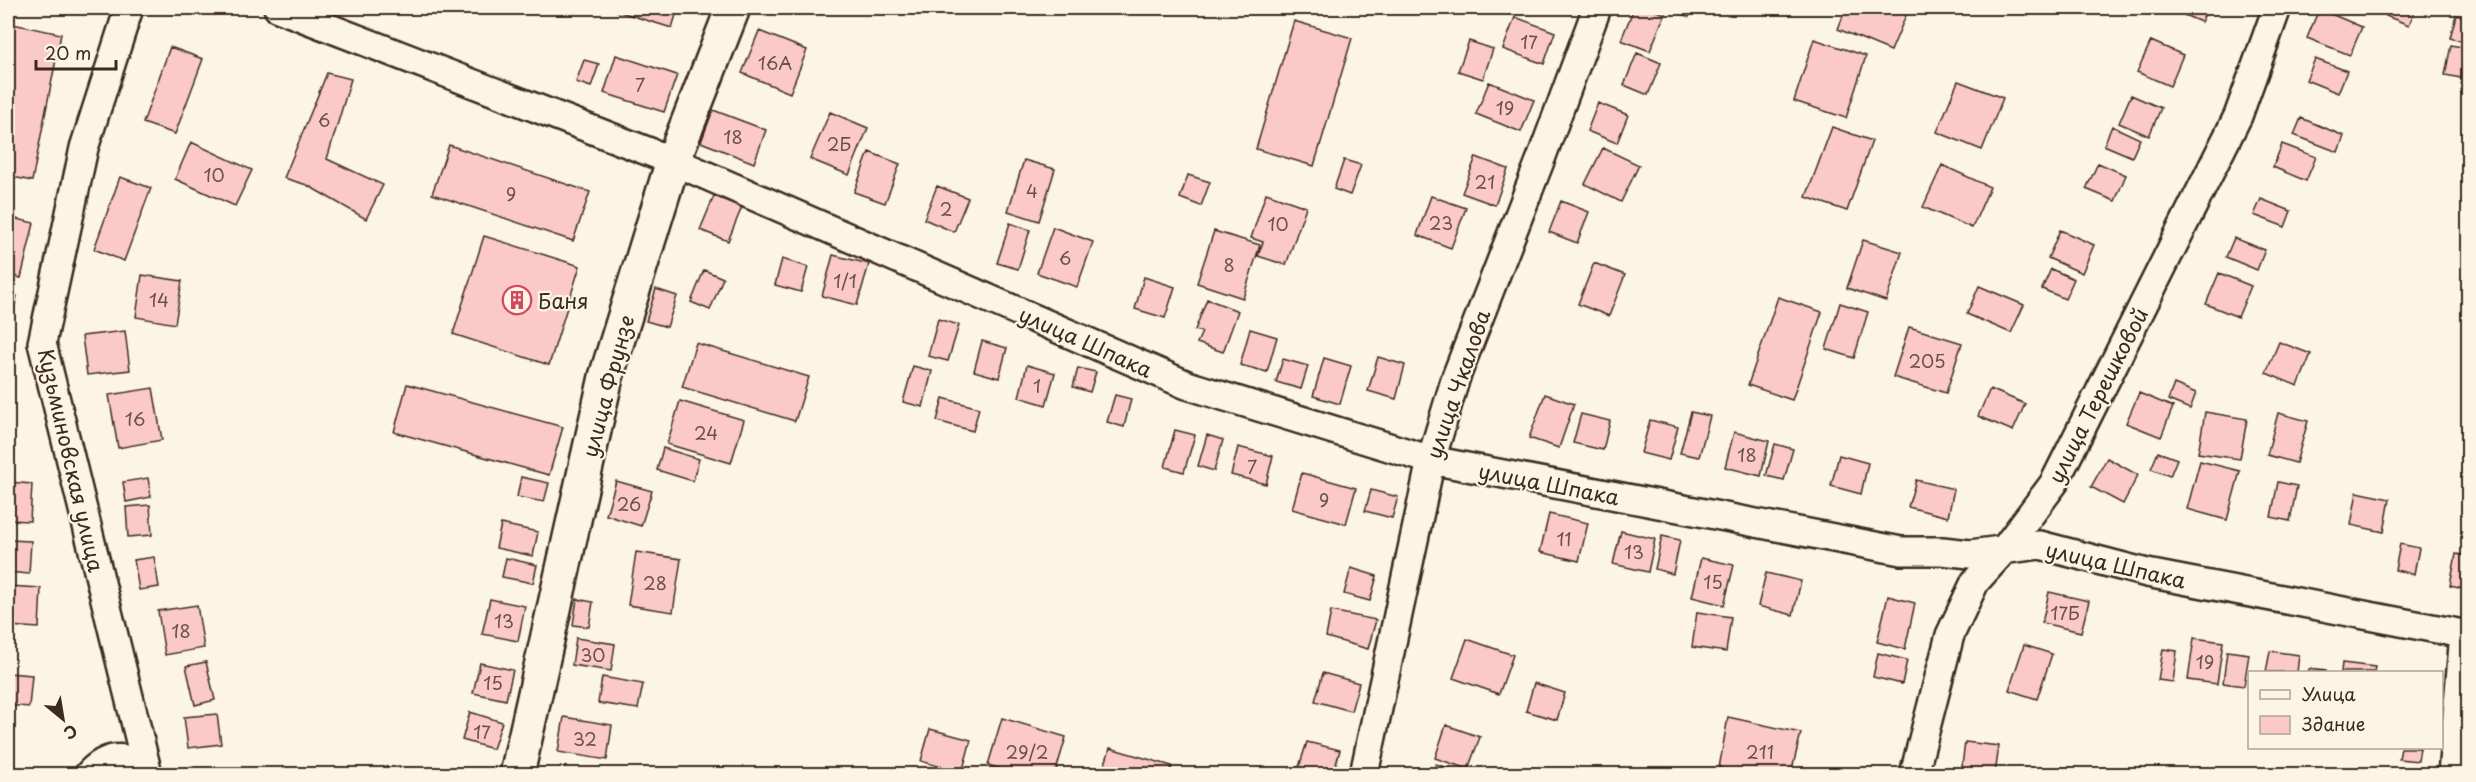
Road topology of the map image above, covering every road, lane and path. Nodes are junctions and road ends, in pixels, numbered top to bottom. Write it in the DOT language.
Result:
graph roads {
  1 [pos="129,8"];
  2 [pos="278,8"];
  3 [pos="733,8"];
  4 [pos="1597,8"];
  5 [pos="2277,8"];
  6 [pos="673,161"];
  7 [pos="1431,460"];
  8 [pos="2003,551"];
  9 [pos="2466,635"];
  10 [pos="147,769"];
  11 [pos="89,774"];
  12 [pos="517,774"];
  13 [pos="1364,774"];
  14 [pos="1914,774"];
  15 [pos="2452,774"];
  1 -- 10 [label="street, Кузьминовская улица"];
  2 -- 6 [label="street, улица Шпака"];
  3 -- 6 [label="street, улица Фрунзе"];
  4 -- 7 [label="street, улица Чкалова"];
  5 -- 8 [label="street, улица Терешковой"];
  6 -- 7 [label="street, улица Шпака"];
  6 -- 12 [label="street, улица Фрунзе"];
  7 -- 8 [label="street, улица Шпака"];
  7 -- 13 [label="street, улица Чкалова"];
  8 -- 9 [label="street, улица Шпака"];
  8 -- 14 [label="street, улица Терешковой"];
  9 -- 15 [label="street"];
  10 -- 11 [label="street"];
}
